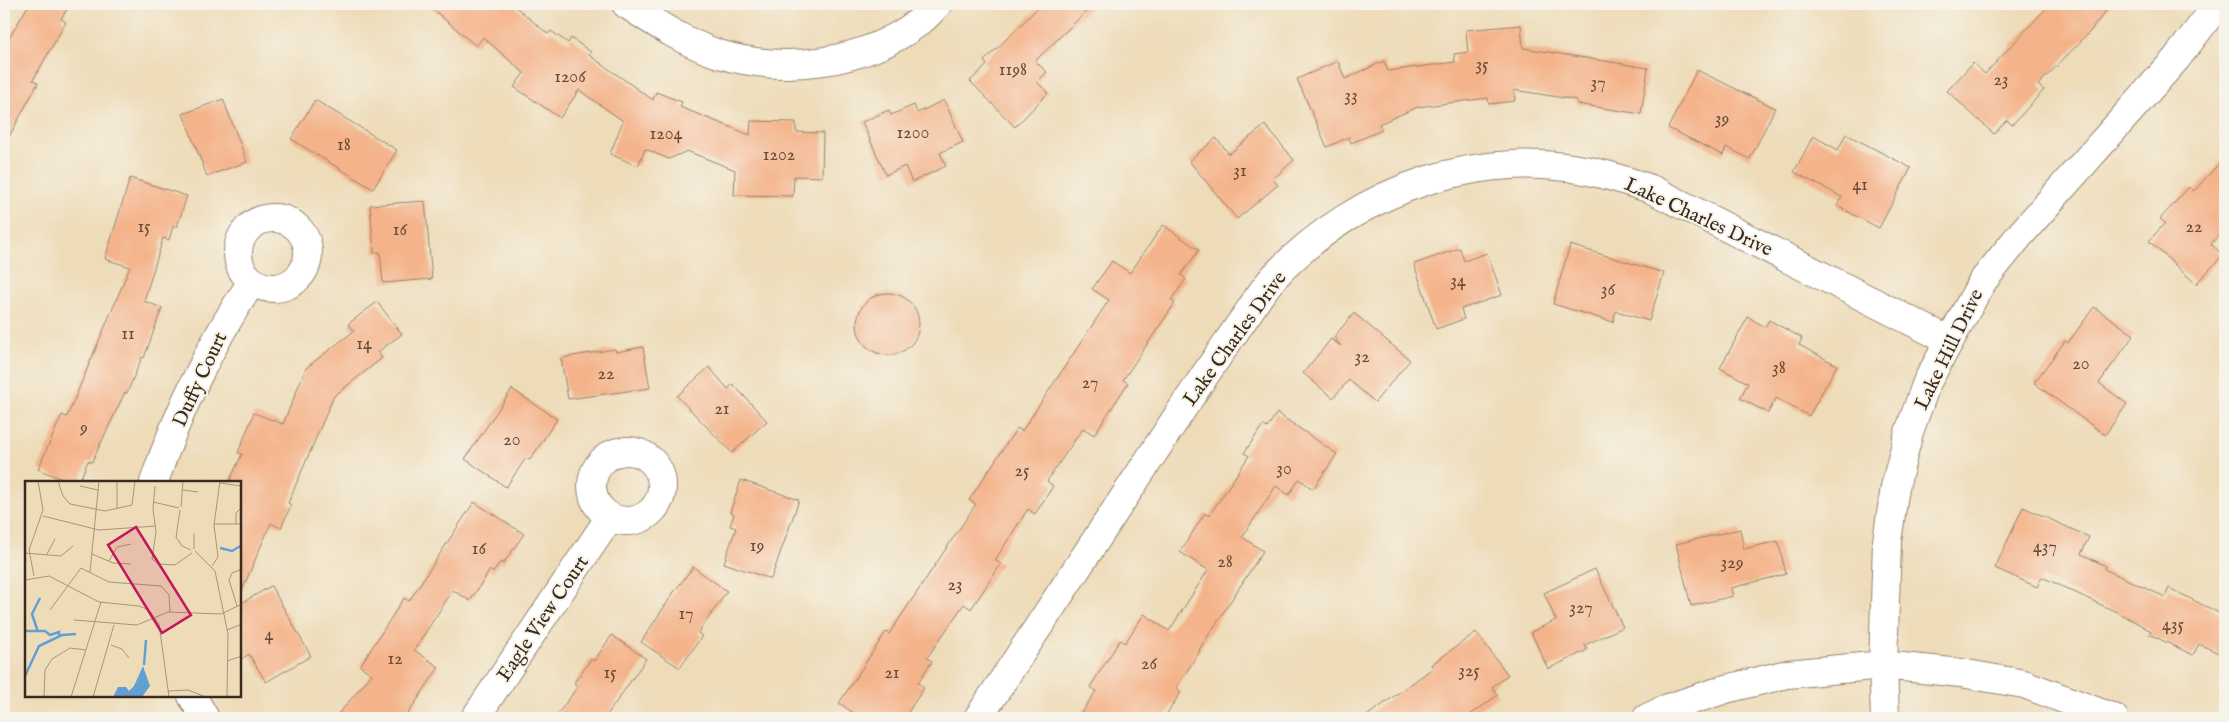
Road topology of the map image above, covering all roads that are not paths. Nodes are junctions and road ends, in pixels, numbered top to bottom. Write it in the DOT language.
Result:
graph roads {
  1 [pos="626,4"];
  2 [pos="938,4"];
  3 [pos="2218,4"];
  4 [pos="252,282"];
  5 [pos="1948,340"];
  6 [pos="154,481"];
  7 [pos="610,517"];
  8 [pos="1883,665"];
  9 [pos="193,697"];
  10 [pos="204,718"];
  11 [pos="475,718"];
  12 [pos="978,718"];
  13 [pos="1647,718"];
  14 [pos="1885,718"];
  15 [pos="2114,718"];
  1 -- 2 [label="street"];
  3 -- 5 [label="street, Lake Hill Drive"];
  4 -- 6 [label="street, Duffy Court"];
  5 -- 8 [label="street, Lake Hill Drive"];
  5 -- 12 [label="street, Lake Charles Drive"];
  7 -- 11 [label="street, Eagle View Court"];
  8 -- 13 [label="street"];
  8 -- 14 [label="street, Lake Hill Drive"];
  8 -- 15 [label="street"];
  9 -- 10 [label="street"];
}
